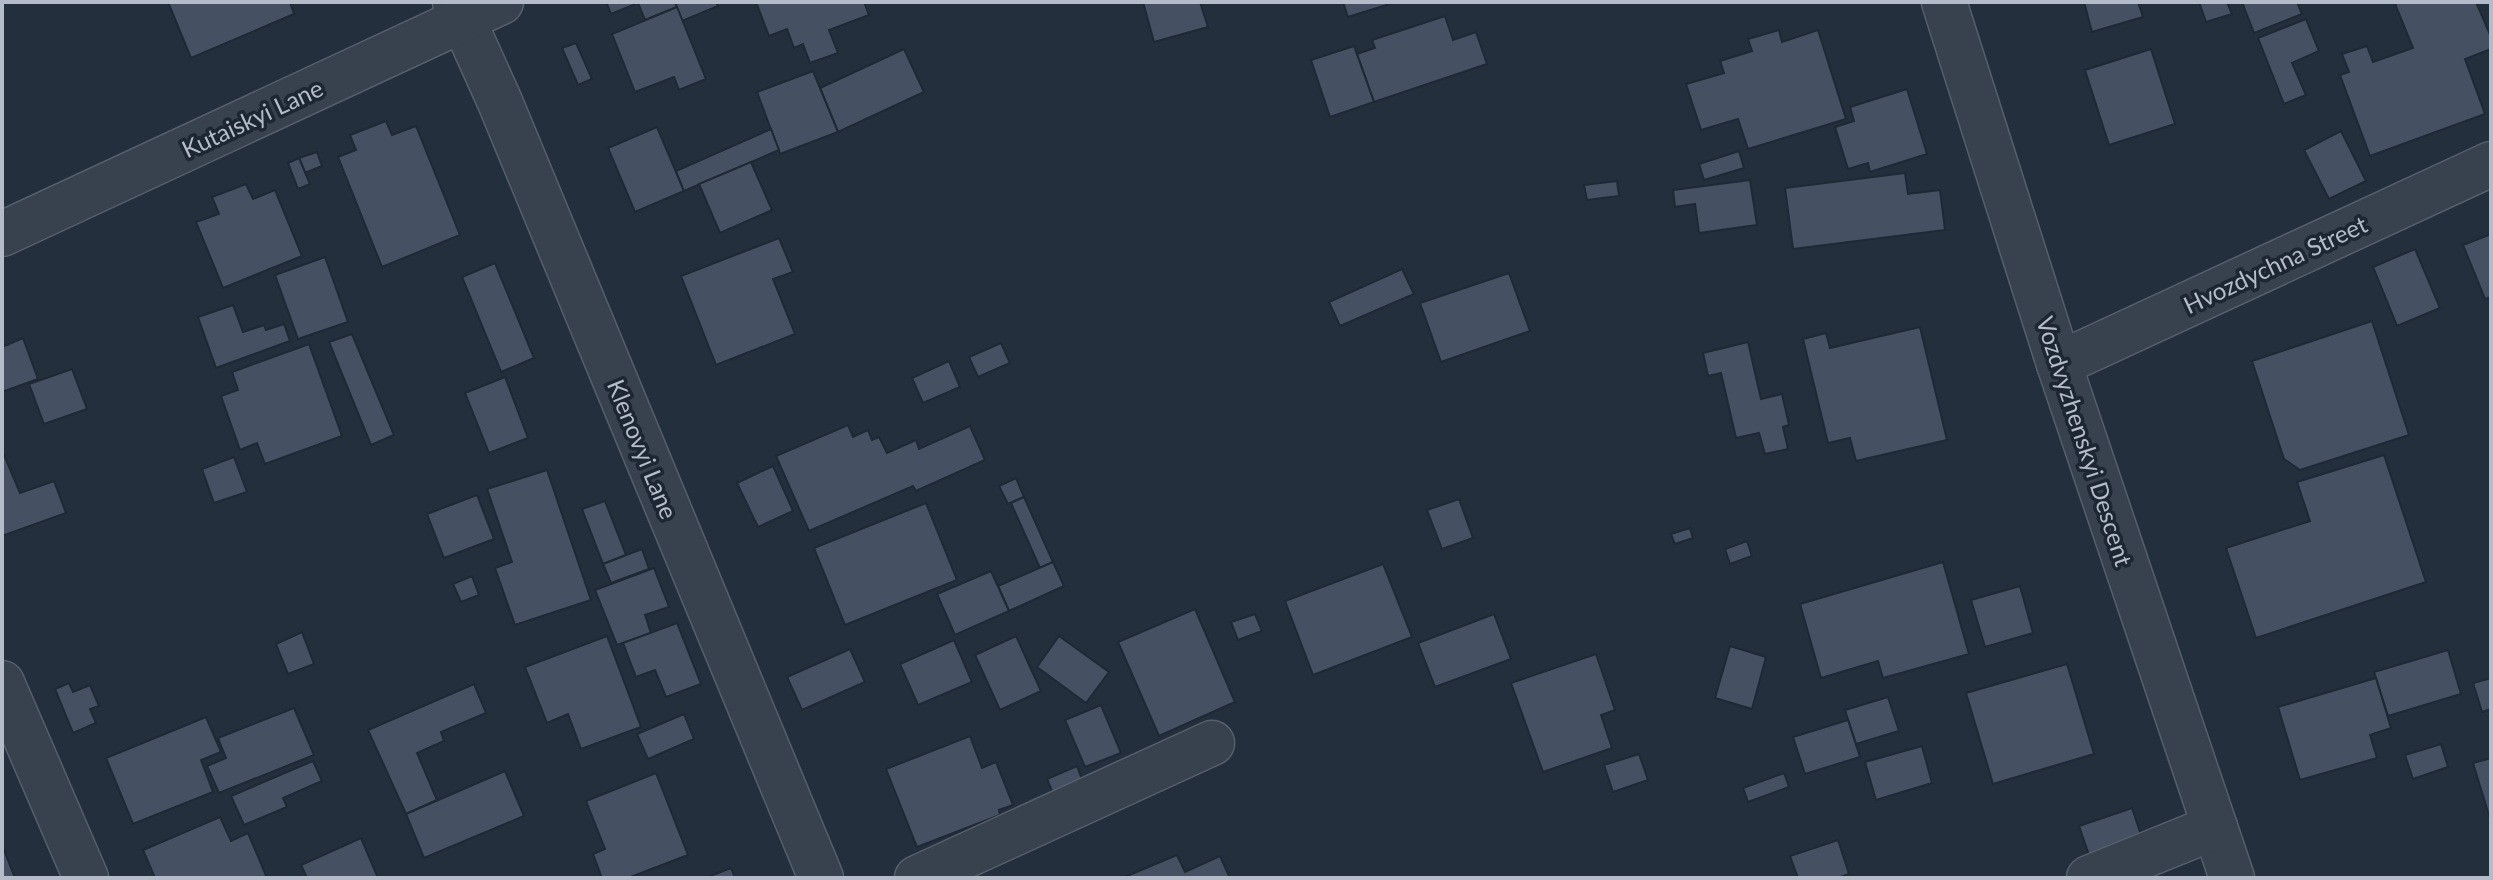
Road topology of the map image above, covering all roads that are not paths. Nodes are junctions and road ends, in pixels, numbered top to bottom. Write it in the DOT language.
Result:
graph roads {
  1 [pos="501,2"];
  2 [pos="1944,2"];
  3 [pos="459,11"];
  4 [pos="2491,164"];
  5 [pos="2,234"];
  6 [pos="2059,364"];
  7 [pos="2,683"];
  8 [pos="1212,743"];
  9 [pos="2215,827"];
  10 [pos="86,878"];
  11 [pos="821,878"];
  12 [pos="917,878"];
  13 [pos="2089,878"];
  14 [pos="2232,878"];
  1 -- 3 [label="street, Kutaiskyi Lane"];
  2 -- 6 [label="street, Vozdvyzhenskyi Descent"];
  3 -- 5 [label="street, Kutaiskyi Lane"];
  3 -- 11 [label="street, Klenovyi Lane"];
  4 -- 6 [label="street, Hvozdychna Street"];
  6 -- 9 [label="street, Vozdvyzhenskyi Descent"];
  7 -- 10 [label="street"];
  8 -- 12 [label="street"];
  9 -- 13 [label="street"];
  9 -- 14 [label="street, Vozdvyzhenskyi Descent"];
}
